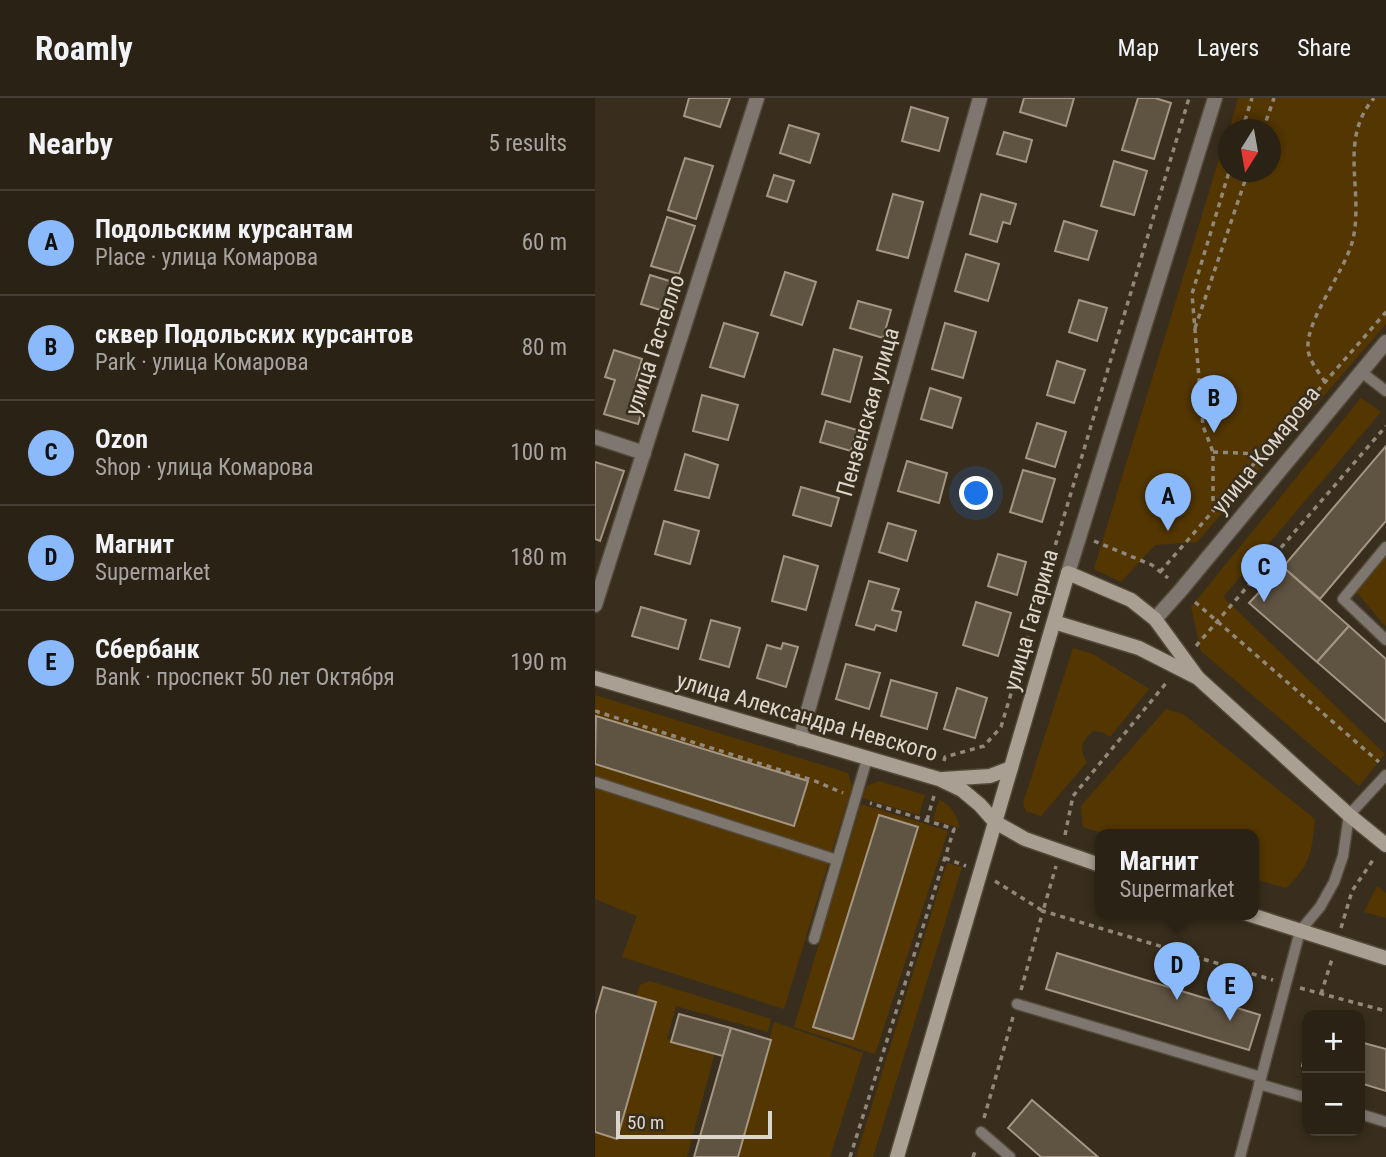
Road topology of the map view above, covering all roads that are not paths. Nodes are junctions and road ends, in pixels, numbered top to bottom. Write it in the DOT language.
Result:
graph roads {
  1 [pos="757,98"];
  2 [pos="980,98"];
  3 [pos="1215,98"];
  4 [pos="1386,342"];
  5 [pos="1360,371"];
  6 [pos="1386,391"];
  7 [pos="595,437"];
  8 [pos="644,453"];
  9 [pos="1386,547"];
  10 [pos="1068,573"];
  11 [pos="595,605"];
  12 [pos="1154,619"];
  13 [pos="1054,622"];
  14 [pos="1386,640"];
  15 [pos="1182,663"];
  16 [pos="595,678"];
  17 [pos="800,739"];
  18 [pos="867,759"];
  19 [pos="1011,768"];
  20 [pos="1386,775"];
  21 [pos="939,779"];
  22 [pos="595,782"];
  23 [pos="1349,815"];
  24 [pos="995,822"];
  25 [pos="1385,844"];
  26 [pos="837,860"];
  27 [pos="1095,863"];
  28 [pos="1259,918"];
  29 [pos="1300,931"];
  30 [pos="814,939"];
  31 [pos="1386,958"];
  32 [pos="1017,1004"];
  33 [pos="1260,1080"];
  34 [pos="1302,1096"];
  35 [pos="1365,1116"];
  36 [pos="1386,1122"];
  37 [pos="981,1132"];
  38 [pos="897,1157"];
  39 [pos="1010,1157"];
  40 [pos="1240,1157"];
  1 -- 8 [label="street, улица Гастелло"];
  2 -- 17 [label="street, Пензенская улица"];
  3 -- 10 [label="street, улица Гагарина"];
  4 -- 5 [label="street, улица Комарова"];
  5 -- 6 [label="lane"];
  5 -- 12 [label="street, улица Комарова"];
  7 -- 8 [label="street"];
  8 -- 11 [label="street, улица Гастелло"];
  9 -- 14 [label="lane"];
  10 -- 12 [label="main road"];
  10 -- 13 [label="main road, улица Гагарина"];
  12 -- 15 [label="main road"];
  13 -- 15 [label="main road"];
  13 -- 19 [label="main road, улица Гагарина"];
  15 -- 23 [label="main road"];
  16 -- 17 [label="main road, улица Александра Невского"];
  17 -- 18 [label="main road, улица Александра Невского"];
  18 -- 21 [label="main road, улица Александра Невского"];
  18 -- 26 [label="lane"];
  19 -- 21 [label="main road"];
  19 -- 24 [label="main road, улица Гагарина"];
  20 -- 23 [label="lane"];
  21 -- 24 [label="main road, улица Александра Невского"];
  22 -- 26 [label="lane"];
  23 -- 25 [label="main road"];
  23 -- 29 [label="lane"];
  24 -- 27 [label="main road, улица Александра Невского"];
  24 -- 38 [label="main road, улица Гагарина"];
  26 -- 30 [label="lane"];
  28 -- 29 [label="main road"];
  29 -- 31 [label="main road"];
  29 -- 33 [label="lane"];
  32 -- 33 [label="lane"];
  33 -- 34 [label="lane"];
  33 -- 40 [label="lane"];
  35 -- 36 [label="lane"];
  37 -- 39 [label="lane"];
}
